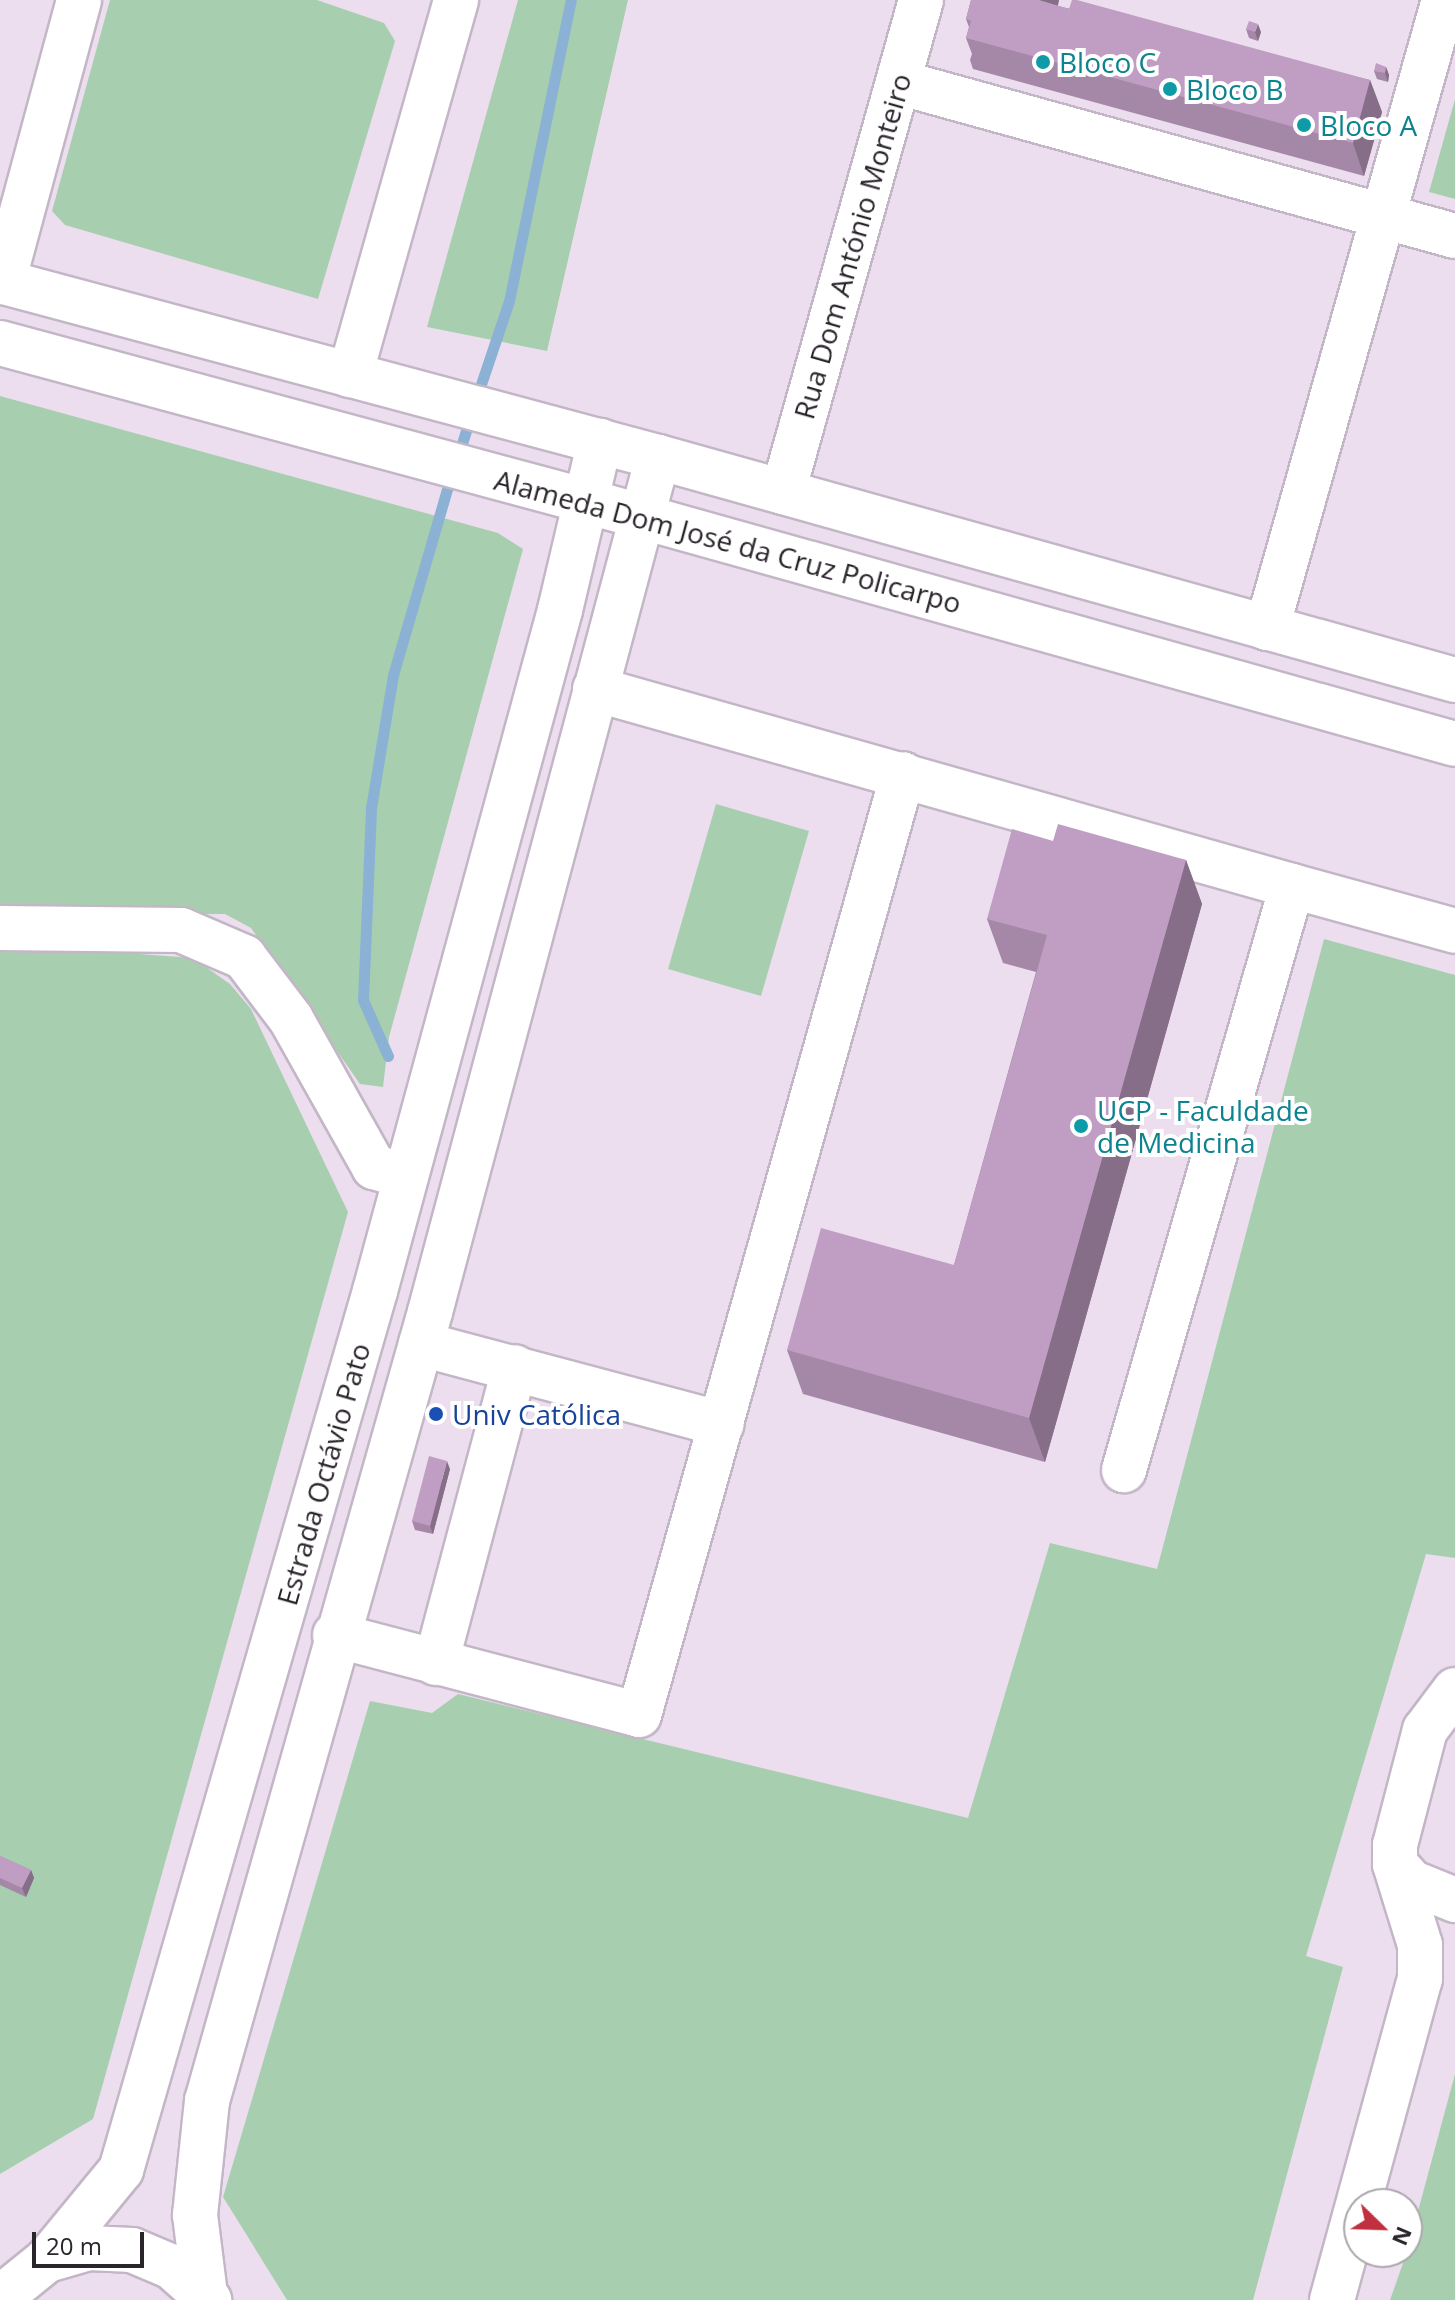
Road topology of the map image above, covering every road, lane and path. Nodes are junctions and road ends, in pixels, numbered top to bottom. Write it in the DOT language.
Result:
graph roads {
  1 [pos="79,0"];
  2 [pos="456,0"];
  3 [pos="921,0"];
  4 [pos="1444,0"];
  5 [pos="898,82"];
  6 [pos="1383,216"];
  7 [pos="1455,236"];
  8 [pos="1,281"];
  9 [pos="0,343"];
  10 [pos="350,375"];
  11 [pos="600,441"];
  12 [pos="658,457"];
  13 [pos="783,492"];
  14 [pos="586,501"];
  15 [pos="642,516"];
  16 [pos="1267,628"];
  17 [pos="1455,680"];
  18 [pos="595,689"];
  19 [pos="1455,744"];
  20 [pos="903,774"];
  21 [pos="1292,886"];
  22 [pos="0,928"];
  23 [pos="1455,931"];
  24 [pos="406,1176"];
  25 [pos="421,1344"];
  26 [pos="515,1367"];
  27 [pos="722,1424"];
  28 [pos="1124,1470"];
  29 [pos="335,1635"];
  30 [pos="436,1663"];
  31 [pos="1453,1694"];
  32 [pos="1395,1864"];
  33 [pos="1455,1900"];
  34 [pos="1455,1935"];
  35 [pos="1420,1979"];
  36 [pos="47,2260"];
  37 [pos="207,2297"];
  38 [pos="0,2298"];
  39 [pos="1332,2300"];
  1 -- 8 [label="street"];
  2 -- 10 [label="street"];
  3 -- 5 [label="street, Rua Dom António Monteiro"];
  4 -- 6 [label="street"];
  5 -- 6 [label="street"];
  5 -- 13 [label="street, Rua Dom António Monteiro"];
  6 -- 7 [label="street"];
  6 -- 16 [label="street"];
  8 -- 10 [label="street"];
  9 -- 14 [label="street, Alameda Dom José da Cruz Policarpo"];
  10 -- 11 [label="street"];
  11 -- 12 [label="street"];
  11 -- 14 [label="street, Estrada Octávio Pato"];
  12 -- 13 [label="street"];
  12 -- 15 [label="street, Estrada Octávio Pato"];
  13 -- 16 [label="street"];
  14 -- 15 [label="street, Alameda Dom José da Cruz Policarpo"];
  14 -- 24 [label="street, Estrada Octávio Pato"];
  15 -- 18 [label="street, Estrada Octávio Pato"];
  15 -- 19 [label="street, Alameda Dom José da Cruz Policarpo"];
  16 -- 17 [label="street"];
  18 -- 20 [label="street"];
  18 -- 25 [label="street, Estrada Octávio Pato"];
  20 -- 21 [label="street"];
  20 -- 27 [label="street"];
  21 -- 23 [label="street"];
  21 -- 28 [label="street"];
  22 -- 24 [label="street"];
  24 -- 36 [label="street, Estrada Octávio Pato"];
  25 -- 26 [label="street"];
  25 -- 29 [label="street, Estrada Octávio Pato"];
  26 -- 27 [label="street"];
  26 -- 30 [label="street"];
  27 -- 30 [label="street"];
  29 -- 30 [label="street"];
  29 -- 37 [label="street, Estrada Octávio Pato"];
  31 -- 32 [label="street"];
  32 -- 33 [label="street"];
  32 -- 35 [label="street"];
  34 -- 35 [label="street"];
  35 -- 39 [label="street"];
  36 -- 37 [label="street, Estrada Octávio Pato"];
  36 -- 38 [label="street, Estrada Octávio Pato"];
}
